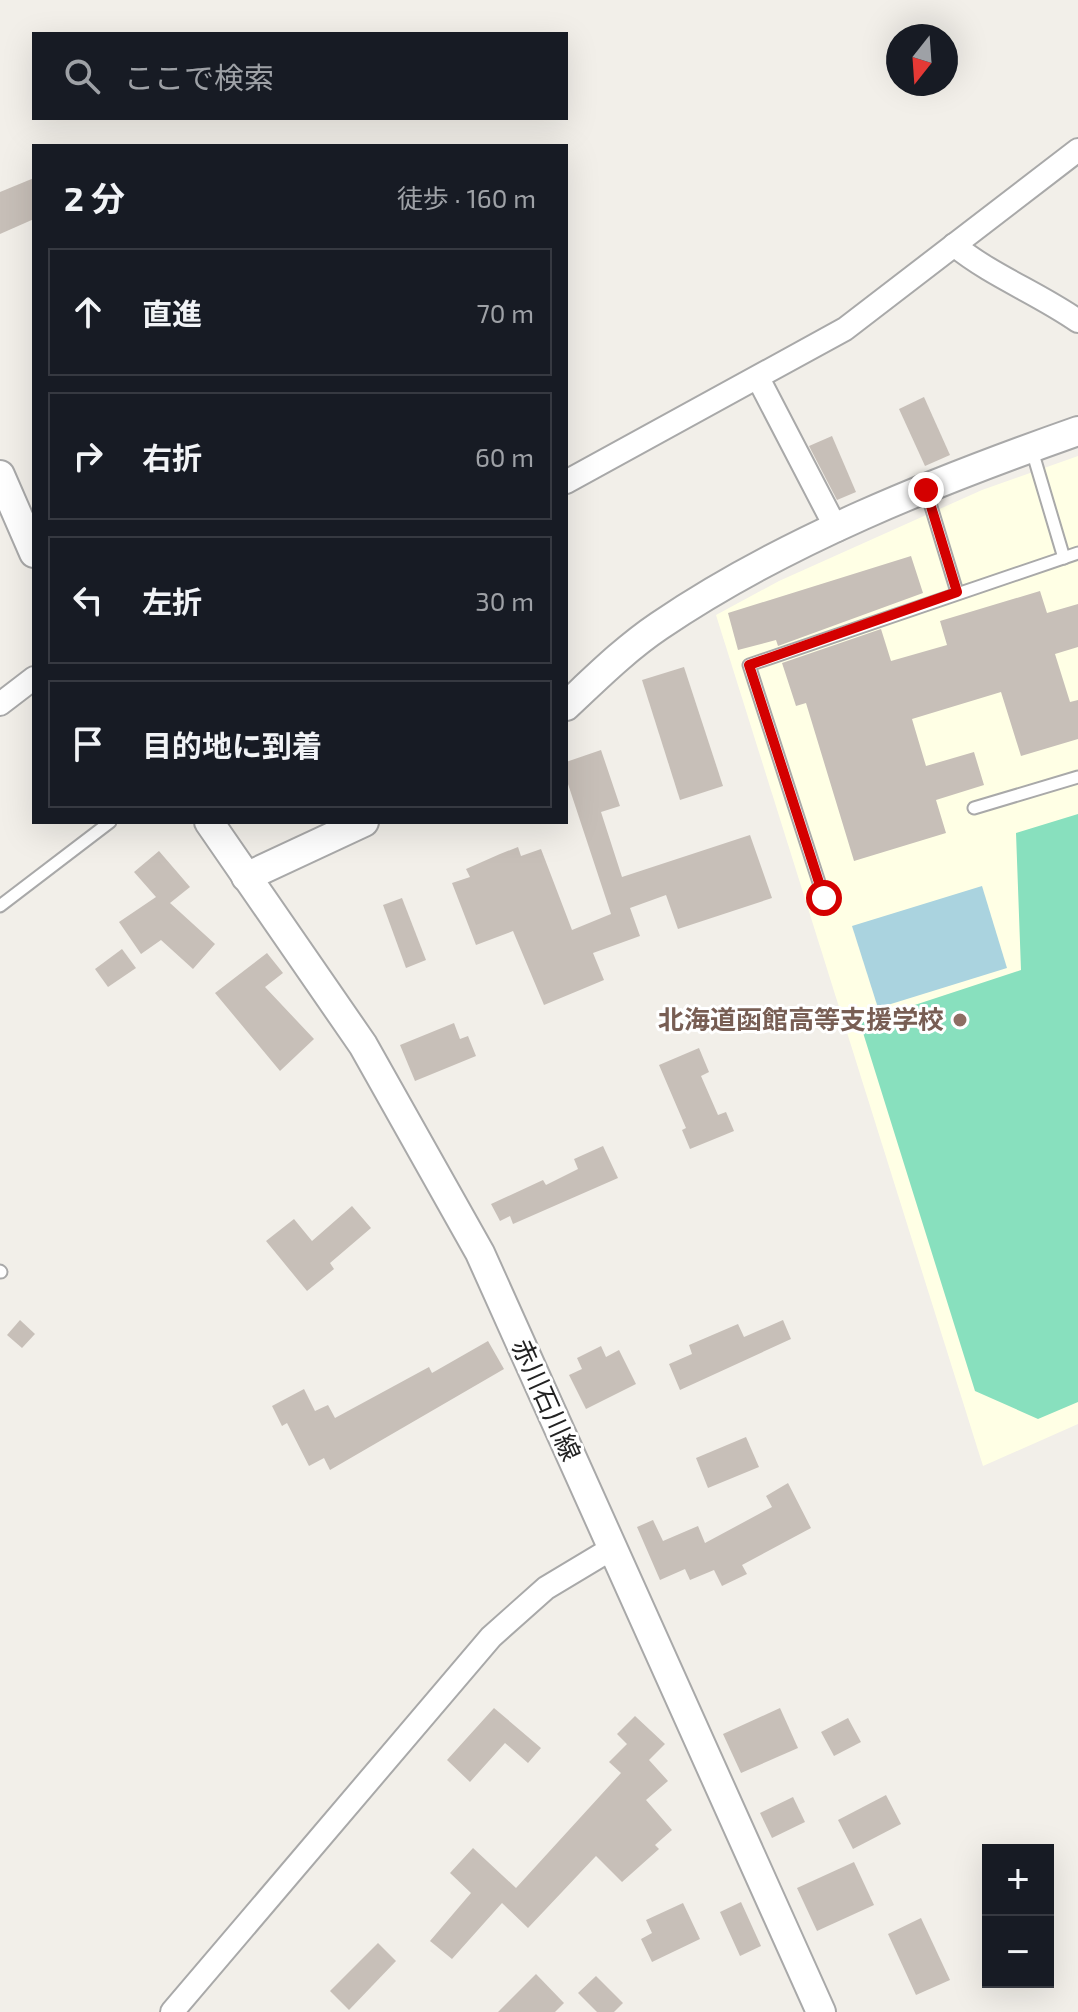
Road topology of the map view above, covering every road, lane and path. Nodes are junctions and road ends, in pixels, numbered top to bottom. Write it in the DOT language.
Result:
graph roads {
  1 [pos="1078,150"];
  2 [pos="954,245"];
  3 [pos="1078,321"];
  4 [pos="758,378"];
  5 [pos="1078,431"];
  6 [pos="1031,447"];
  7 [pos="0,475"];
  8 [pos="568,481"];
  9 [pos="926,490"];
  10 [pos="837,530"];
  11 [pos="32,548"];
  12 [pos="1078,553"];
  13 [pos="1064,558"];
  14 [pos="957,592"];
  15 [pos="32,680"];
  16 [pos="0,704"];
  17 [pos="568,704"];
  18 [pos="1078,777"];
  19 [pos="974,808"];
  20 [pos="107,824"];
  21 [pos="210,824"];
  22 [pos="360,824"];
  23 [pos="246,877"];
  24 [pos="824,898"];
  25 [pos="0,906"];
  26 [pos="611,1549"];
  27 [pos="172,2012"];
  28 [pos="821,2012"];
  1 -- 2 [label="street"];
  2 -- 3 [label="street"];
  2 -- 4 [label="street"];
  4 -- 8 [label="street"];
  4 -- 10 [label="street"];
  5 -- 6 [label="street"];
  6 -- 9 [label="street"];
  6 -- 13 [label="lane"];
  7 -- 11 [label="street"];
  9 -- 10 [label="street"];
  9 -- 14 [label="lane"];
  10 -- 17 [label="street"];
  12 -- 13 [label="lane"];
  13 -- 14 [label="lane"];
  14 -- 24 [label="lane"];
  15 -- 16 [label="street"];
  18 -- 19 [label="lane"];
  20 -- 25 [label="lane"];
  21 -- 23 [label="street, 赤川石川線"];
  22 -- 23 [label="street"];
  23 -- 26 [label="street, 赤川石川線"];
  26 -- 27 [label="street"];
  26 -- 28 [label="street, 赤川石川線"];
}
